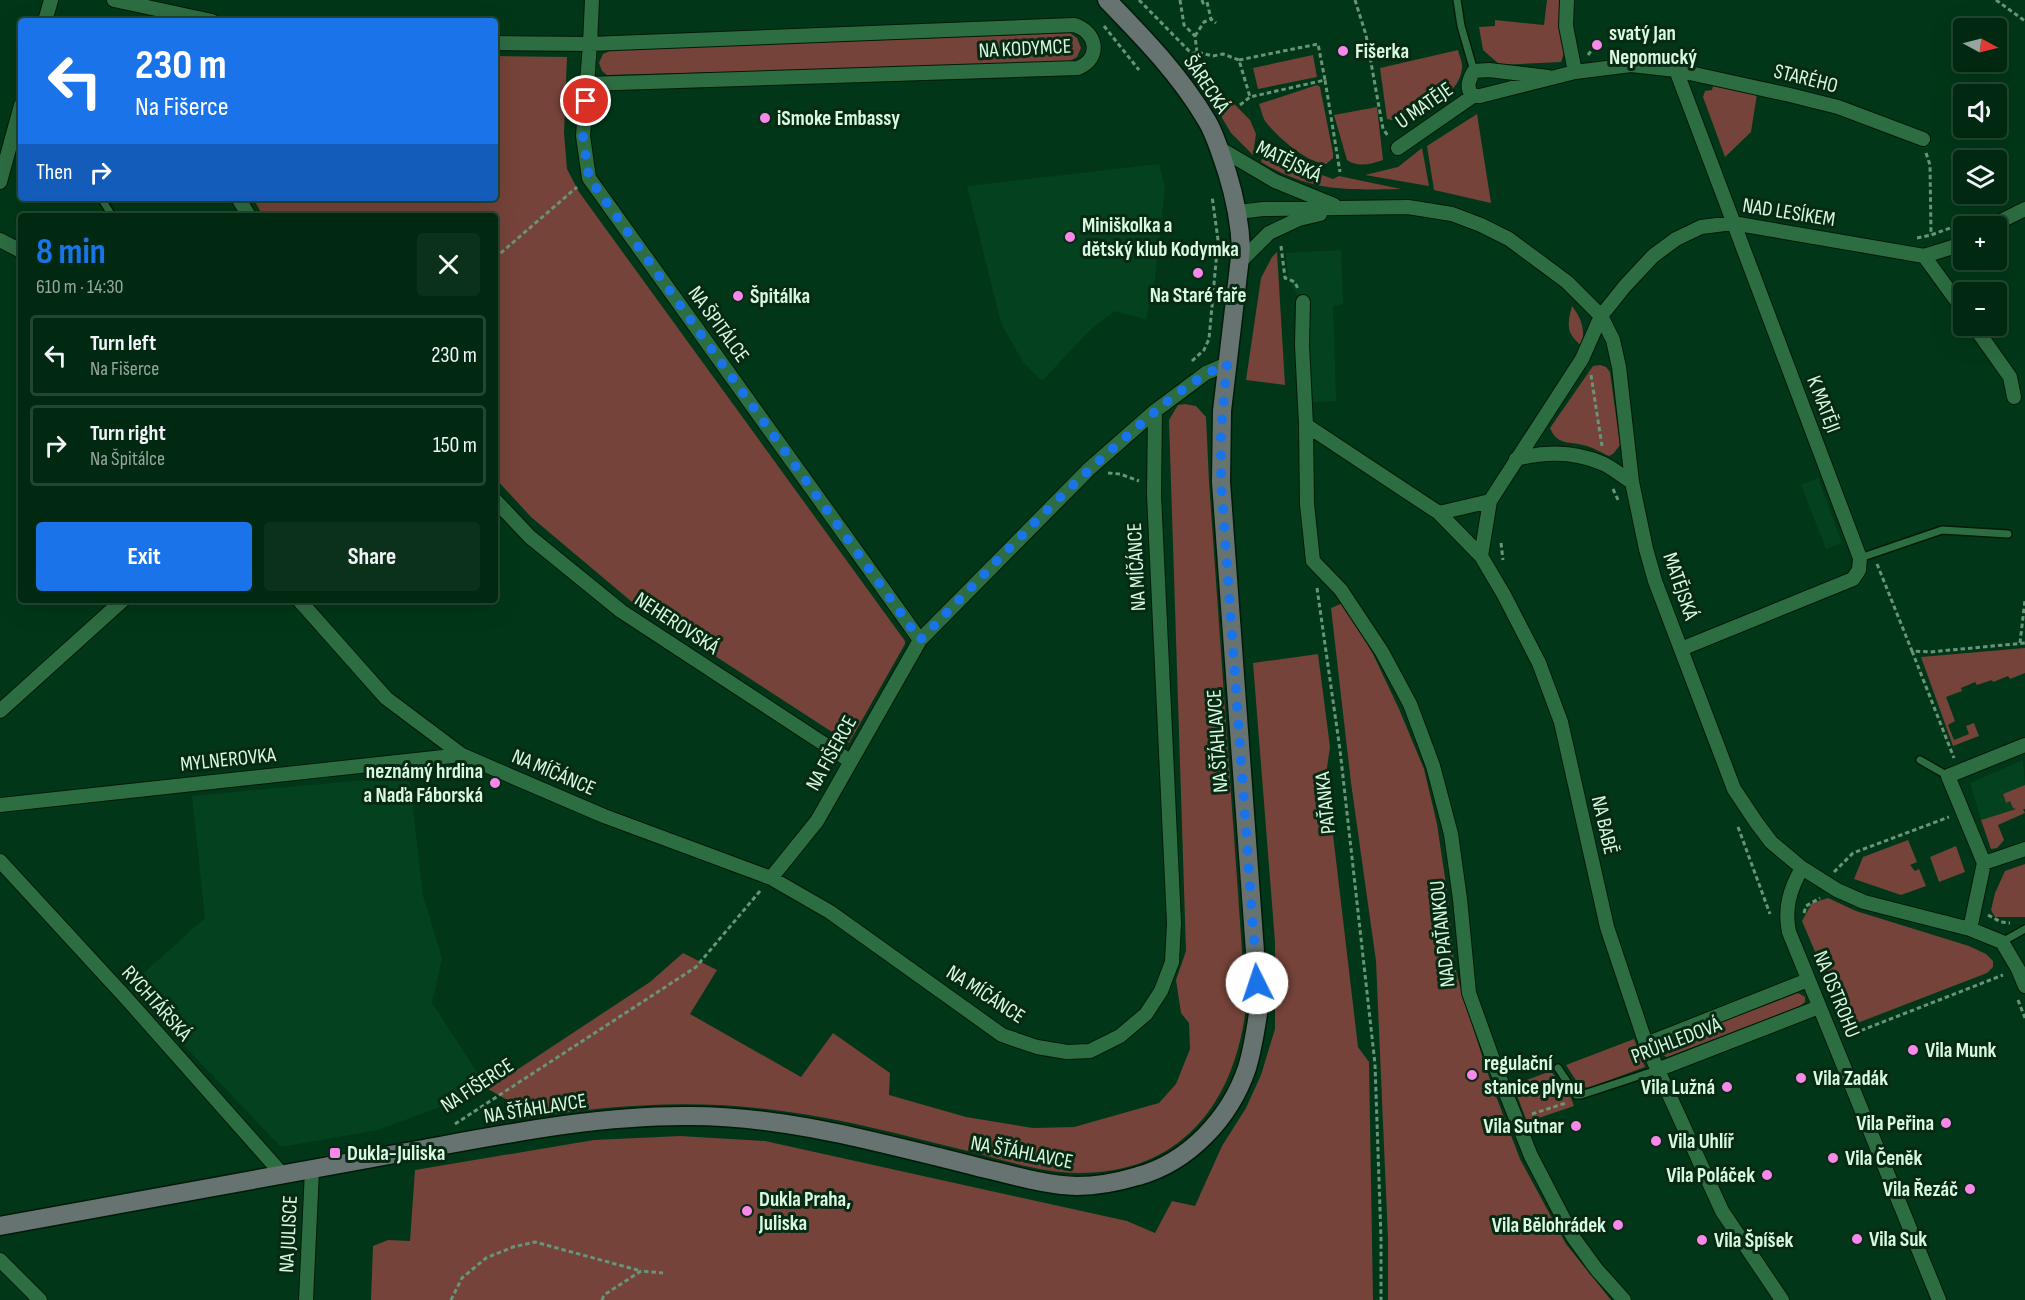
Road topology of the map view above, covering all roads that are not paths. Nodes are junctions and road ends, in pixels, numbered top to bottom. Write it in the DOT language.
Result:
graph roads {
  1 [pos="51,0"];
  2 [pos="114,0"];
  3 [pos="592,0"];
  4 [pos="1107,0"];
  5 [pos="1457,0"];
  6 [pos="1567,0"];
  7 [pos="46,18"];
  8 [pos="197,18"];
  9 [pos="498,43"];
  10 [pos="590,44"];
  11 [pos="1676,70"];
  12 [pos="1474,71"];
  13 [pos="1575,72"];
  14 [pos="1548,77"];
  15 [pos="587,84"];
  16 [pos="1473,96"];
  17 [pos="18,129"];
  18 [pos="1923,139"];
  19 [pos="16,145"];
  20 [pos="1219,148"];
  21 [pos="1398,148"];
  22 [pos="0,182"];
  23 [pos="1341,208"];
  24 [pos="2025,209"];
  25 [pos="1238,212"];
  26 [pos="2007,218"];
  27 [pos="1733,223"];
  28 [pos="0,240"];
  29 [pos="1953,245"];
  30 [pos="18,249"];
  31 [pos="1924,256"];
  32 [pos="1239,262"];
  33 [pos="1953,296"];
  34 [pos="1303,302"];
  35 [pos="1601,316"];
  36 [pos="1981,336"];
  37 [pos="1227,364"];
  38 [pos="2014,397"];
  39 [pos="1155,411"];
  40 [pos="1306,425"];
  41 [pos="1516,459"];
  42 [pos="1632,482"];
  43 [pos="1490,501"];
  44 [pos="498,503"];
  45 [pos="1439,513"];
  46 [pos="2008,534"];
  47 [pos="1481,556"];
  48 [pos="1867,556"];
  49 [pos="120,603"];
  50 [pos="302,603"];
  51 [pos="920,640"];
  52 [pos="1682,649"];
  53 [pos="0,711"];
  54 [pos="2025,745"];
  55 [pos="462,755"];
  56 [pos="1920,760"];
  57 [pos="850,761"];
  58 [pos="1954,774"];
  59 [pos="0,805"];
  60 [pos="2025,849"];
  61 [pos="0,861"];
  62 [pos="1984,863"];
  63 [pos="1802,868"];
  64 [pos="771,878"];
  65 [pos="1970,929"];
  66 [pos="2025,929"];
  67 [pos="2001,942"];
  68 [pos="1809,980"];
  69 [pos="2020,988"];
  70 [pos="1820,1007"];
  71 [pos="1646,1044"];
  72 [pos="1558,1068"];
  73 [pos="1657,1070"];
  74 [pos="312,1170"];
  75 [pos="282,1174"];
  76 [pos="0,1226"];
  77 [pos="0,1260"];
  78 [pos="40,1300"];
  79 [pos="306,1300"];
  80 [pos="1624,1300"];
  81 [pos="1782,1300"];
  82 [pos="1939,1300"];
  1 -- 7 [label="street"];
  2 -- 8 [label="street"];
  3 -- 10 [label="street, NA ŠPITÁLCE"];
  4 -- 20 [label="street, ŠÁRECKÁ"];
  5 -- 12 [label="lane"];
  6 -- 13 [label="street"];
  9 -- 10 [label="street, NA KODYMCE"];
  10 -- 15 [label="street, NA ŠPITÁLCE"];
  10 -- 15 [label="street, NA KODYMCE"];
  11 -- 13 [label="street, U MATĚJE"];
  11 -- 18 [label="street, STARÉHO"];
  11 -- 27 [label="street, K MATĚJI"];
  12 -- 14 [label="street, U MATĚJE"];
  12 -- 16 [label="street, U MATĚJE"];
  13 -- 14 [label="street, U MATĚJE"];
  14 -- 16 [label="street, U MATĚJE"];
  15 -- 51 [label="street, NA ŠPITÁLCE"];
  16 -- 21 [label="street, U MATĚJE"];
  17 -- 19 [label="street"];
  19 -- 22 [label="street"];
  20 -- 23 [label="street, MATĚJSKÁ"];
  20 -- 25 [label="street, ŠÁRECKÁ"];
  23 -- 25 [label="street, MATĚJSKÁ"];
  23 -- 32 [label="street, MATĚJSKÁ"];
  23 -- 35 [label="street, MATĚJSKÁ"];
  24 -- 26 [label="street"];
  25 -- 32 [label="street, NA ŠŤÁHLAVCE"];
  27 -- 31 [label="street, NAD LESÍKEM"];
  27 -- 35 [label="street, NAD LESÍKEM"];
  27 -- 48 [label="street, K MATĚJI"];
  28 -- 30 [label="street"];
  29 -- 31 [label="street"];
  31 -- 33 [label="street"];
  32 -- 37 [label="street, NA ŠŤÁHLAVCE"];
  34 -- 40 [label="street"];
  35 -- 41 [label="street, NAD LESÍKEM"];
  35 -- 42 [label="street, MATĚJSKÁ"];
  36 -- 38 [label="street"];
  37 -- 39 [label="street, NA FIŠERCE"];
  37 -- 74 [label="street, NA ŠŤÁHLAVCE"];
  39 -- 51 [label="street, NA FIŠERCE"];
  39 -- 64 [label="street, NA MÍČÁNCE"];
  40 -- 45 [label="street, NA BABĚ"];
  40 -- 80 [label="street, NAD PAŤANKOU"];
  41 -- 42 [label="street"];
  41 -- 43 [label="street, NAD LESÍKEM"];
  42 -- 52 [label="street, MATĚJSKÁ"];
  43 -- 45 [label="street"];
  43 -- 47 [label="street"];
  44 -- 57 [label="street, NEHEROVSKÁ"];
  45 -- 47 [label="street, NA BABĚ"];
  46 -- 48 [label="lane"];
  47 -- 71 [label="street, NA BABĚ"];
  48 -- 52 [label="street"];
  49 -- 53 [label="street"];
  50 -- 55 [label="street, NA MÍČÁNCE"];
  51 -- 57 [label="street, NA FIŠERCE"];
  52 -- 63 [label="street, MATĚJSKÁ"];
  54 -- 58 [label="street"];
  55 -- 59 [label="street, MYLNEROVKA"];
  55 -- 64 [label="street, NA MÍČÁNCE"];
  56 -- 58 [label="lane"];
  57 -- 64 [label="street, NA FIŠERCE"];
  58 -- 62 [label="street"];
  60 -- 62 [label="street"];
  61 -- 75 [label="street, RYCHTÁŘSKÁ"];
  62 -- 65 [label="street"];
  63 -- 65 [label="street, MATĚJSKÁ"];
  63 -- 68 [label="street, NA OSTROHU"];
  65 -- 67 [label="street, MATĚJSKÁ"];
  66 -- 67 [label="lane"];
  67 -- 69 [label="street"];
  68 -- 70 [label="street, NA OSTROHU"];
  68 -- 71 [label="street, PRŮHLEDOVÁ"];
  70 -- 73 [label="street, PRŮHLEDOVÁ"];
  70 -- 82 [label="street, NA OSTROHU"];
  71 -- 73 [label="street, NA BABĚ"];
  72 -- 73 [label="lane, PRŮHLEDOVÁ"];
  73 -- 81 [label="street, NA BABĚ"];
  74 -- 75 [label="street, NA ŠŤÁHLAVCE"];
  74 -- 79 [label="street, NA JULISCE"];
  75 -- 76 [label="street, NA ŠŤÁHLAVCE"];
  77 -- 78 [label="street"];
}
